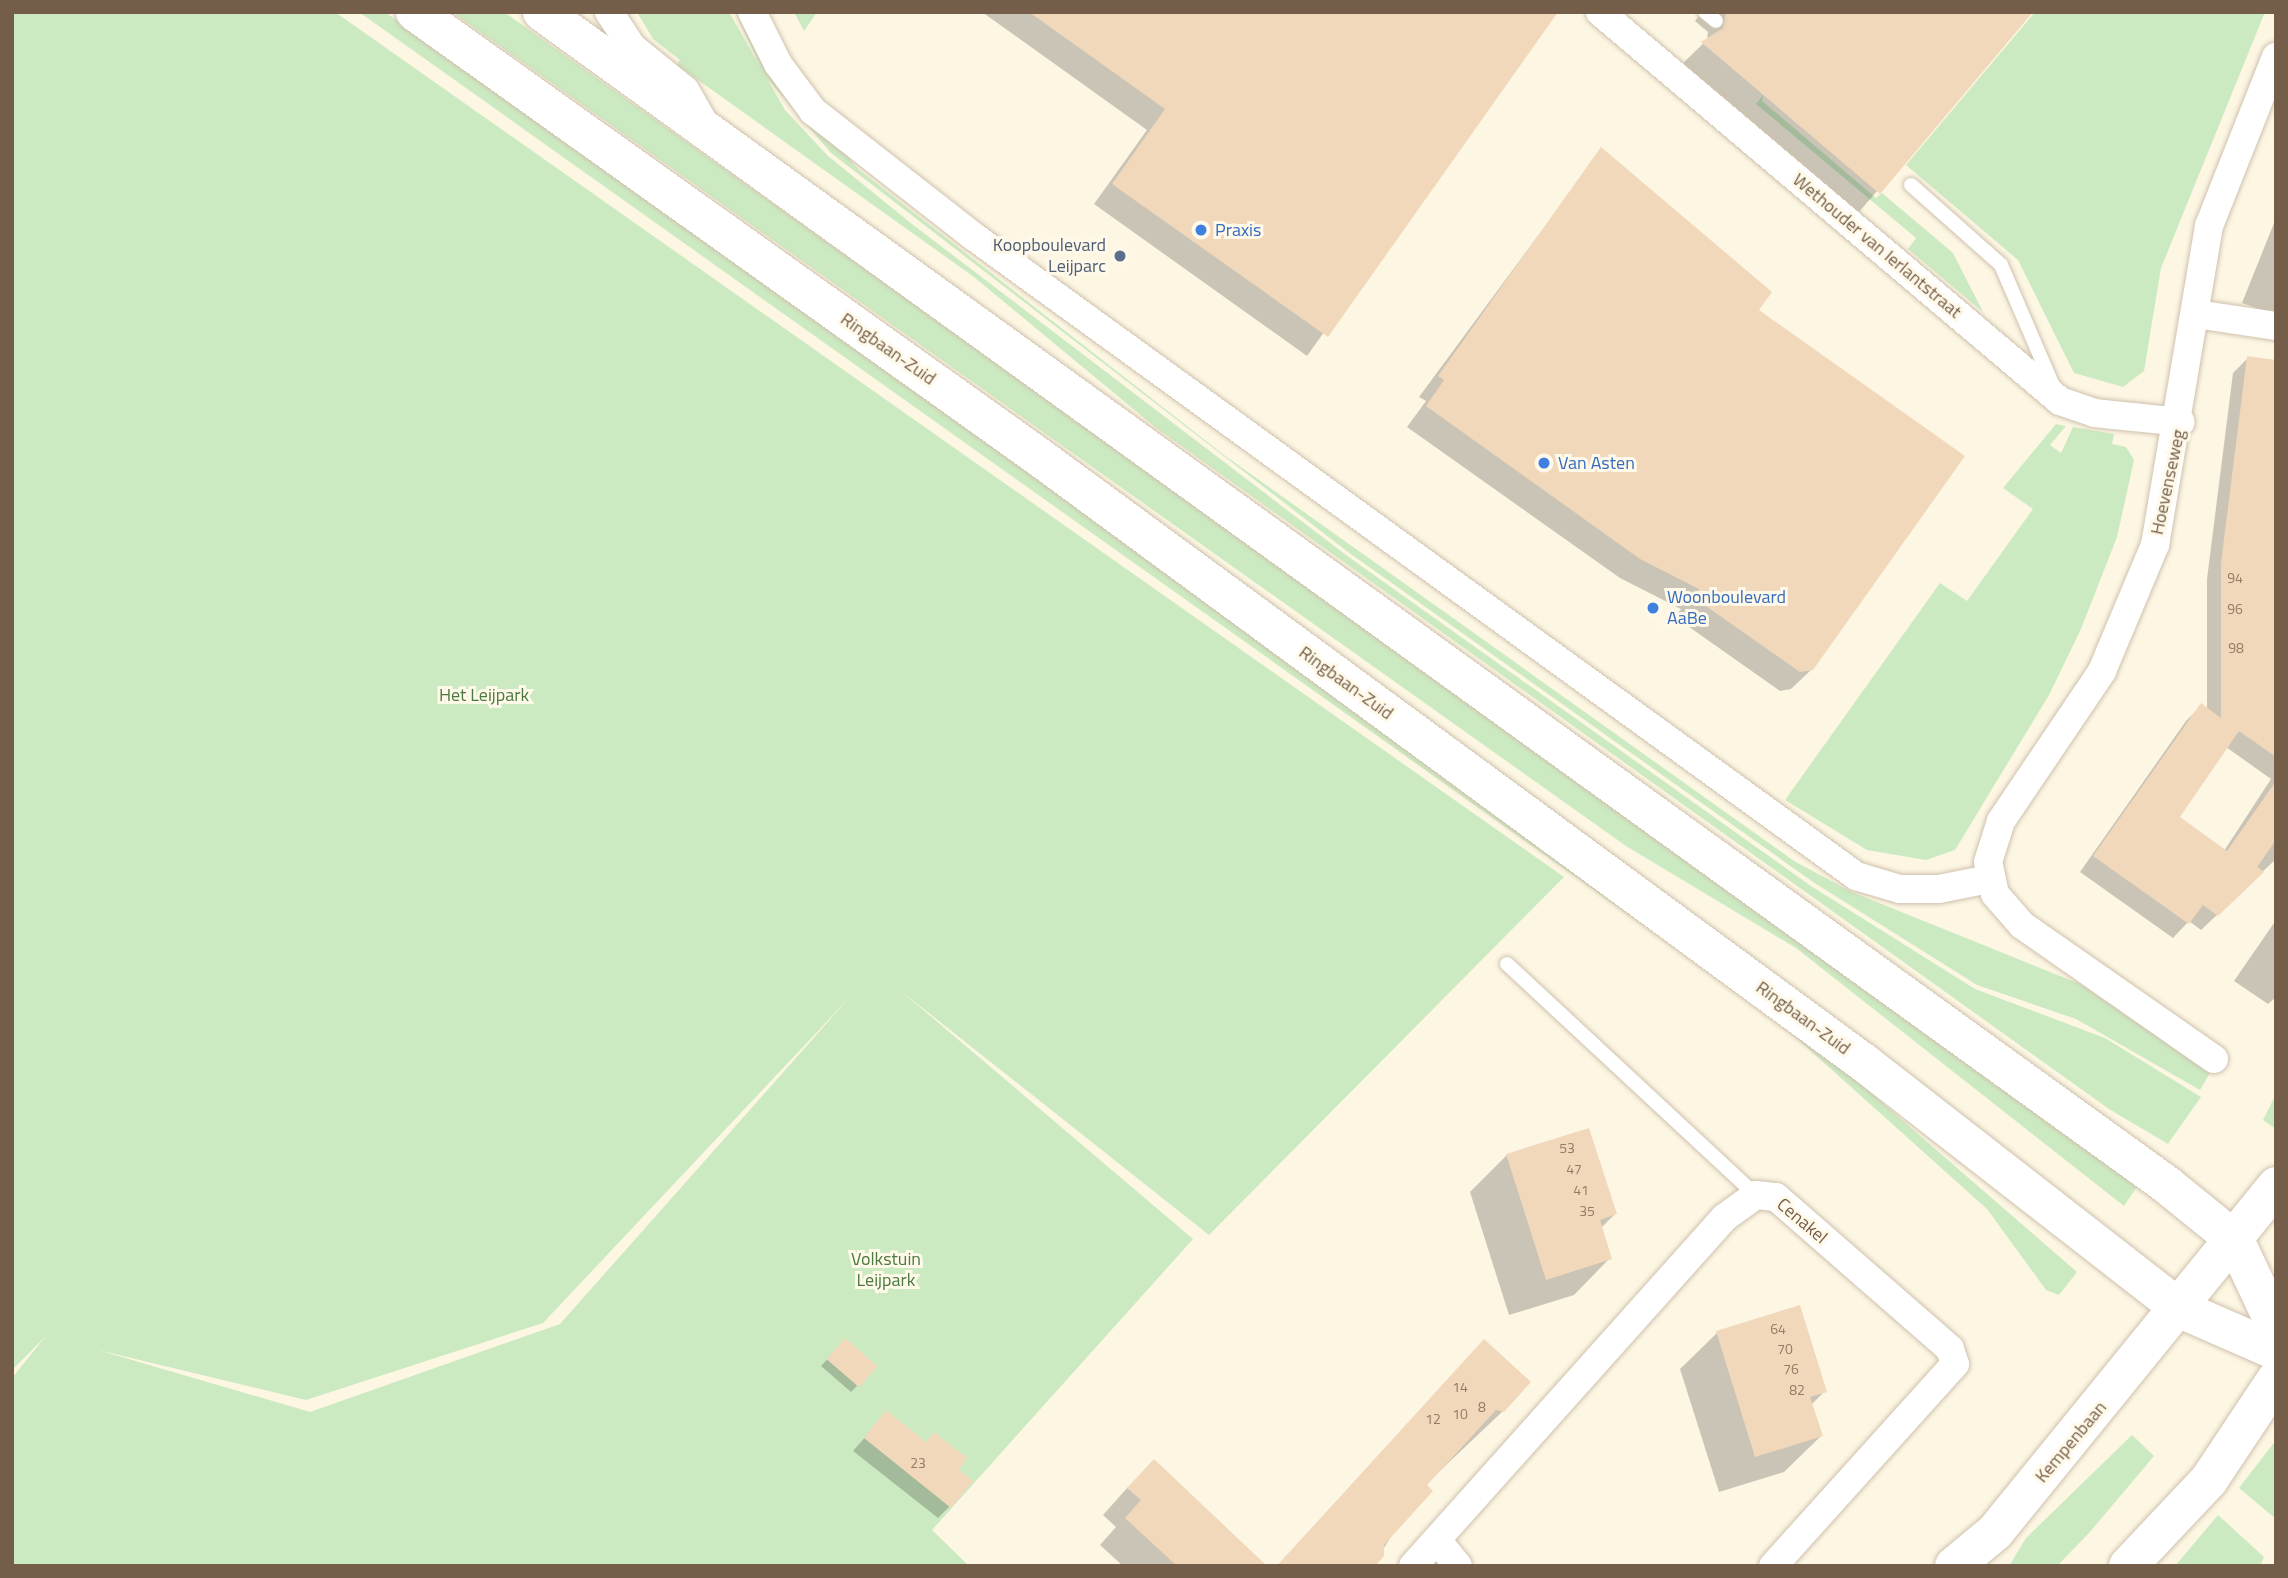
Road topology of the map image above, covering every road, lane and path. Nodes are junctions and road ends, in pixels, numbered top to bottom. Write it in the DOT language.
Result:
graph roads {
  1 [pos="415,12"];
  2 [pos="542,12"];
  3 [pos="609,12"];
  4 [pos="752,12"];
  5 [pos="1600,12"];
  6 [pos="2276,57"];
  7 [pos="707,126"];
  8 [pos="1911,185"];
  9 [pos="2196,314"];
  10 [pos="2276,326"];
  11 [pos="2060,401"];
  12 [pos="2180,422"];
  13 [pos="1989,879"];
  14 [pos="1507,964"];
  15 [pos="2214,1059"];
  16 [pos="2276,1186"];
  17 [pos="1756,1195"];
  18 [pos="2235,1240"];
  19 [pos="2180,1309"];
  20 [pos="2276,1327"];
  21 [pos="2276,1351"];
  22 [pos="2276,1380"];
  23 [pos="1437,1540"];
  24 [pos="1413,1566"];
  25 [pos="1458,1566"];
  26 [pos="1773,1566"];
  27 [pos="1954,1566"];
  28 [pos="2127,1566"];
  1 -- 19 [label="main road, Ringbaan-Zuid"];
  2 -- 7 [label="main road"];
  3 -- 7 [label="street"];
  4 -- 13 [label="street"];
  5 -- 11 [label="street, Wethouder van Ierlantstraat"];
  6 -- 9 [label="street, Hoevenseweg"];
  7 -- 18 [label="main road"];
  8 -- 11 [label="lane"];
  9 -- 10 [label="street"];
  9 -- 12 [label="street, Hoevenseweg"];
  11 -- 12 [label="street, Wethouder van Ierlantstraat"];
  12 -- 13 [label="street, Hoevenseweg"];
  13 -- 15 [label="street"];
  14 -- 17 [label="lane"];
  16 -- 18 [label="main road, Kempenbaan"];
  17 -- 23 [label="street, Cenakel"];
  17 -- 26 [label="street, Cenakel"];
  18 -- 19 [label="main road, Kempenbaan"];
  18 -- 20 [label="main road"];
  19 -- 21 [label="main road, Ringbaan-Zuid"];
  19 -- 27 [label="main road, Kempenbaan"];
  22 -- 28 [label="main road"];
  23 -- 24 [label="street, Cenakel"];
  23 -- 25 [label="street"];
}
